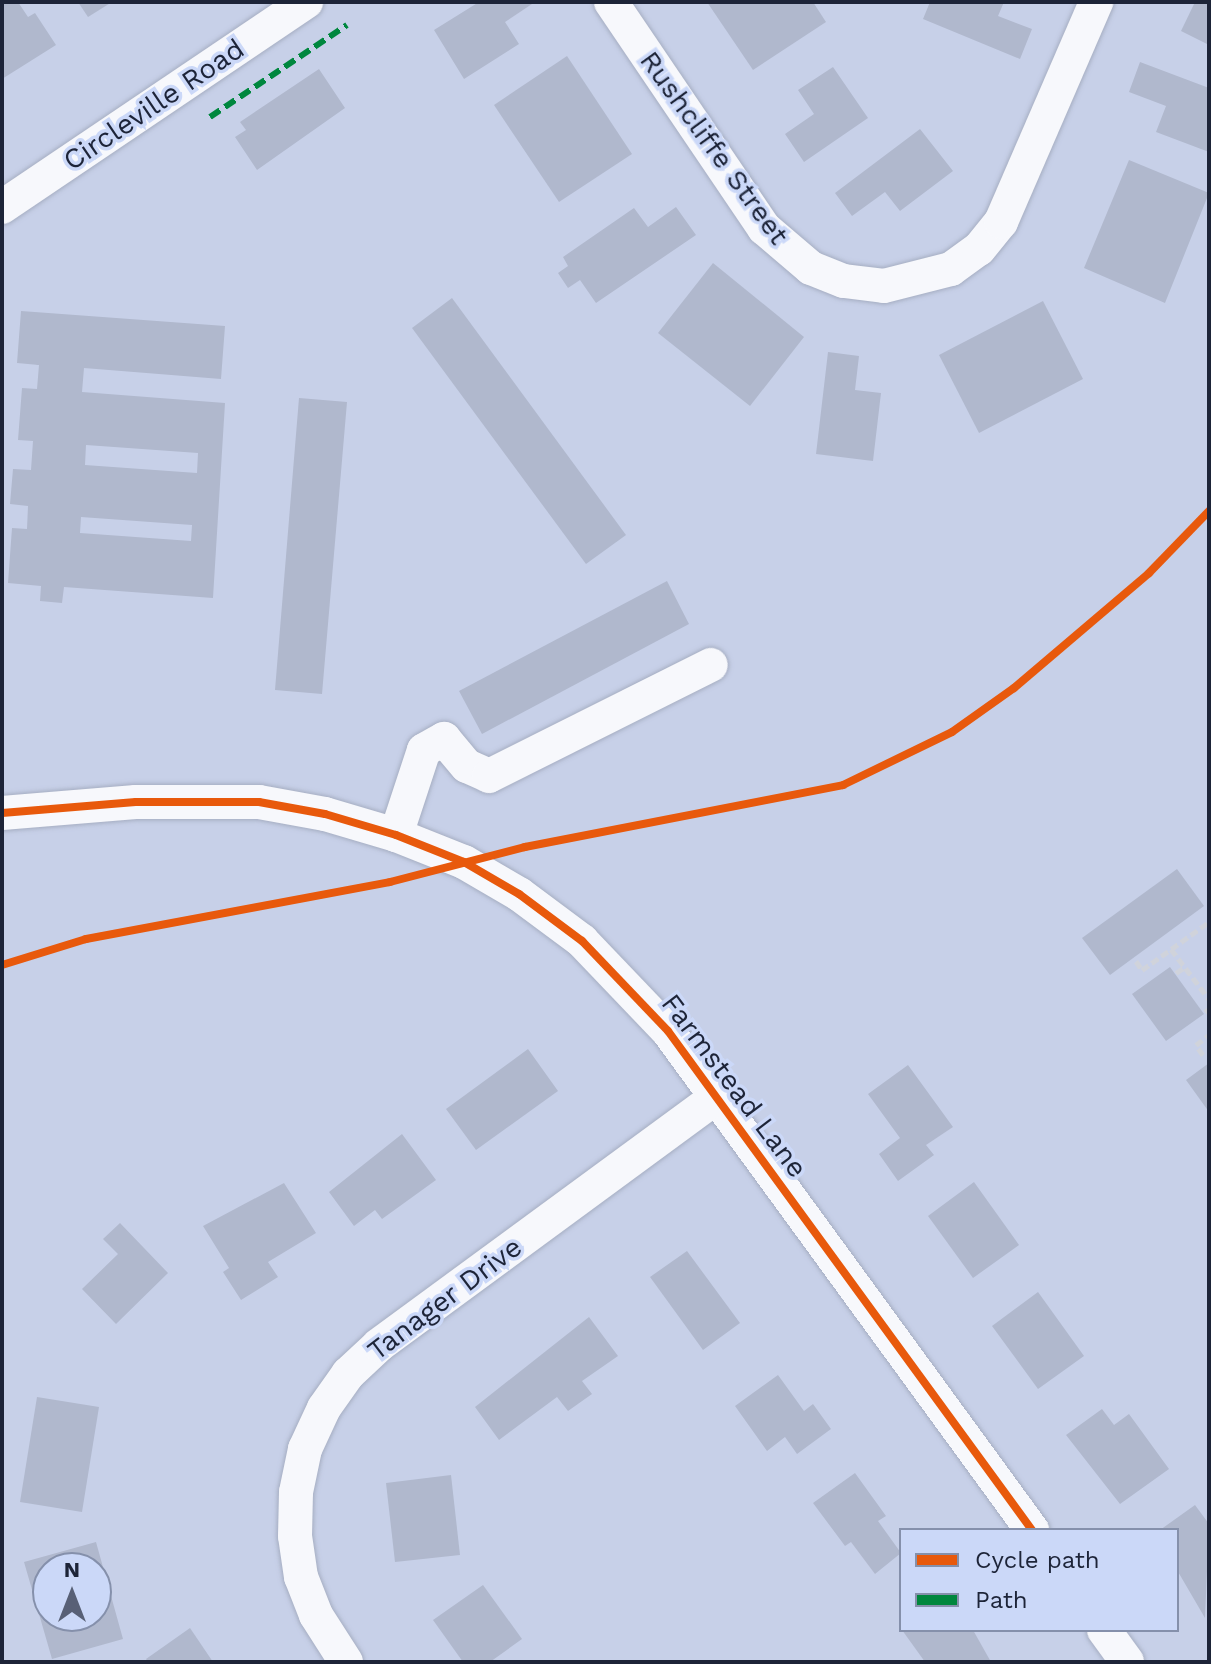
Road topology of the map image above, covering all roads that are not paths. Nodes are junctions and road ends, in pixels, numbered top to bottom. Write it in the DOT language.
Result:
graph roads {
  1 [pos="306,2"];
  2 [pos="611,2"];
  3 [pos="1096,2"];
  4 [pos="2,207"];
  5 [pos="711,665"];
  6 [pos="2,813"];
  7 [pos="396,835"];
  8 [pos="717,1097"];
  9 [pos="1031,1528"];
  10 [pos="1105,1632"];
  11 [pos="346,1662"];
  12 [pos="1127,1662"];
  1 -- 4 [label="street, Circleville Road"];
  2 -- 3 [label="street, Rushcliffe Street"];
  5 -- 7 [label="street"];
  6 -- 7 [label="street, Farmstead Lane"];
  7 -- 8 [label="street, Farmstead Lane"];
  8 -- 9 [label="street, Farmstead Lane"];
  8 -- 11 [label="street, Tanager Drive"];
  10 -- 12 [label="street"];
}
